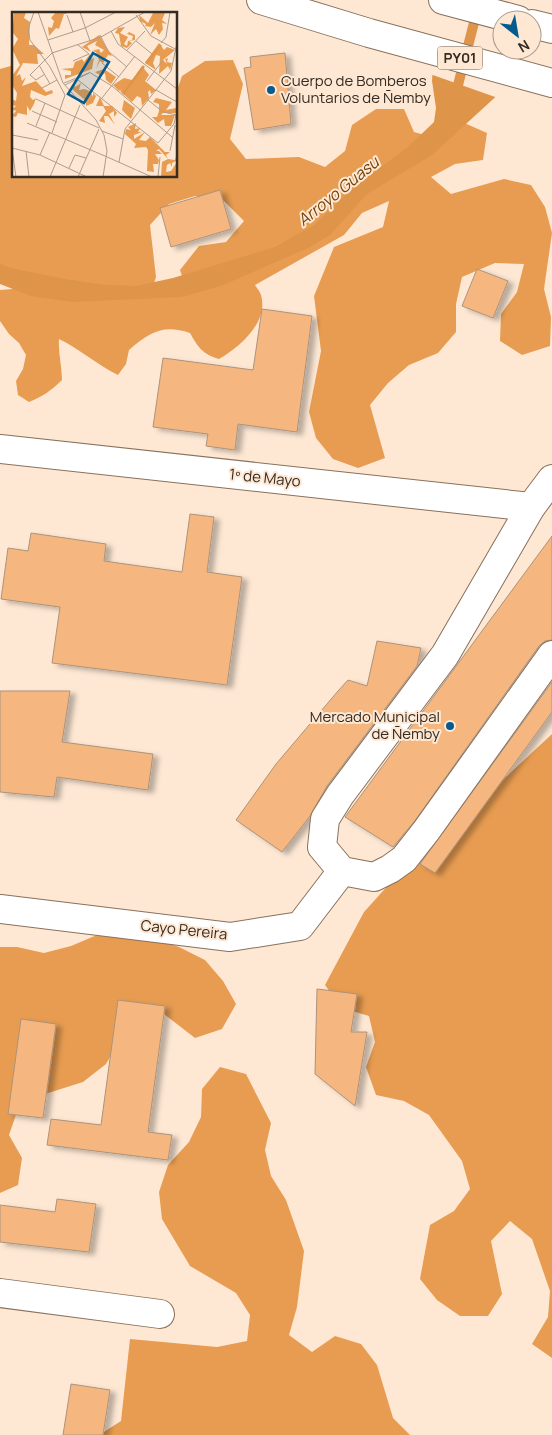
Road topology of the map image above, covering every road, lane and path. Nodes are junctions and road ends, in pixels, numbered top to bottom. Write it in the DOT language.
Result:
graph roads {
  1 [pos="261,0"];
  2 [pos="443,0"];
  3 [pos="492,13"];
  4 [pos="552,82"];
  5 [pos="0,449"];
  6 [pos="552,479"];
  7 [pos="531,507"];
  8 [pos="552,655"];
  9 [pos="342,871"];
  10 [pos="0,909"];
  11 [pos="0,1293"];
  12 [pos="160,1314"];
  1 -- 4 [label="main road, PY01"];
  2 -- 3 [label="main road"];
  5 -- 7 [label="main road, 1º de Mayo"];
  6 -- 7 [label="main road"];
  7 -- 9 [label="main road"];
  8 -- 9 [label="main road"];
  9 -- 10 [label="main road, Cayo Pereira"];
  11 -- 12 [label="main road"];
}
